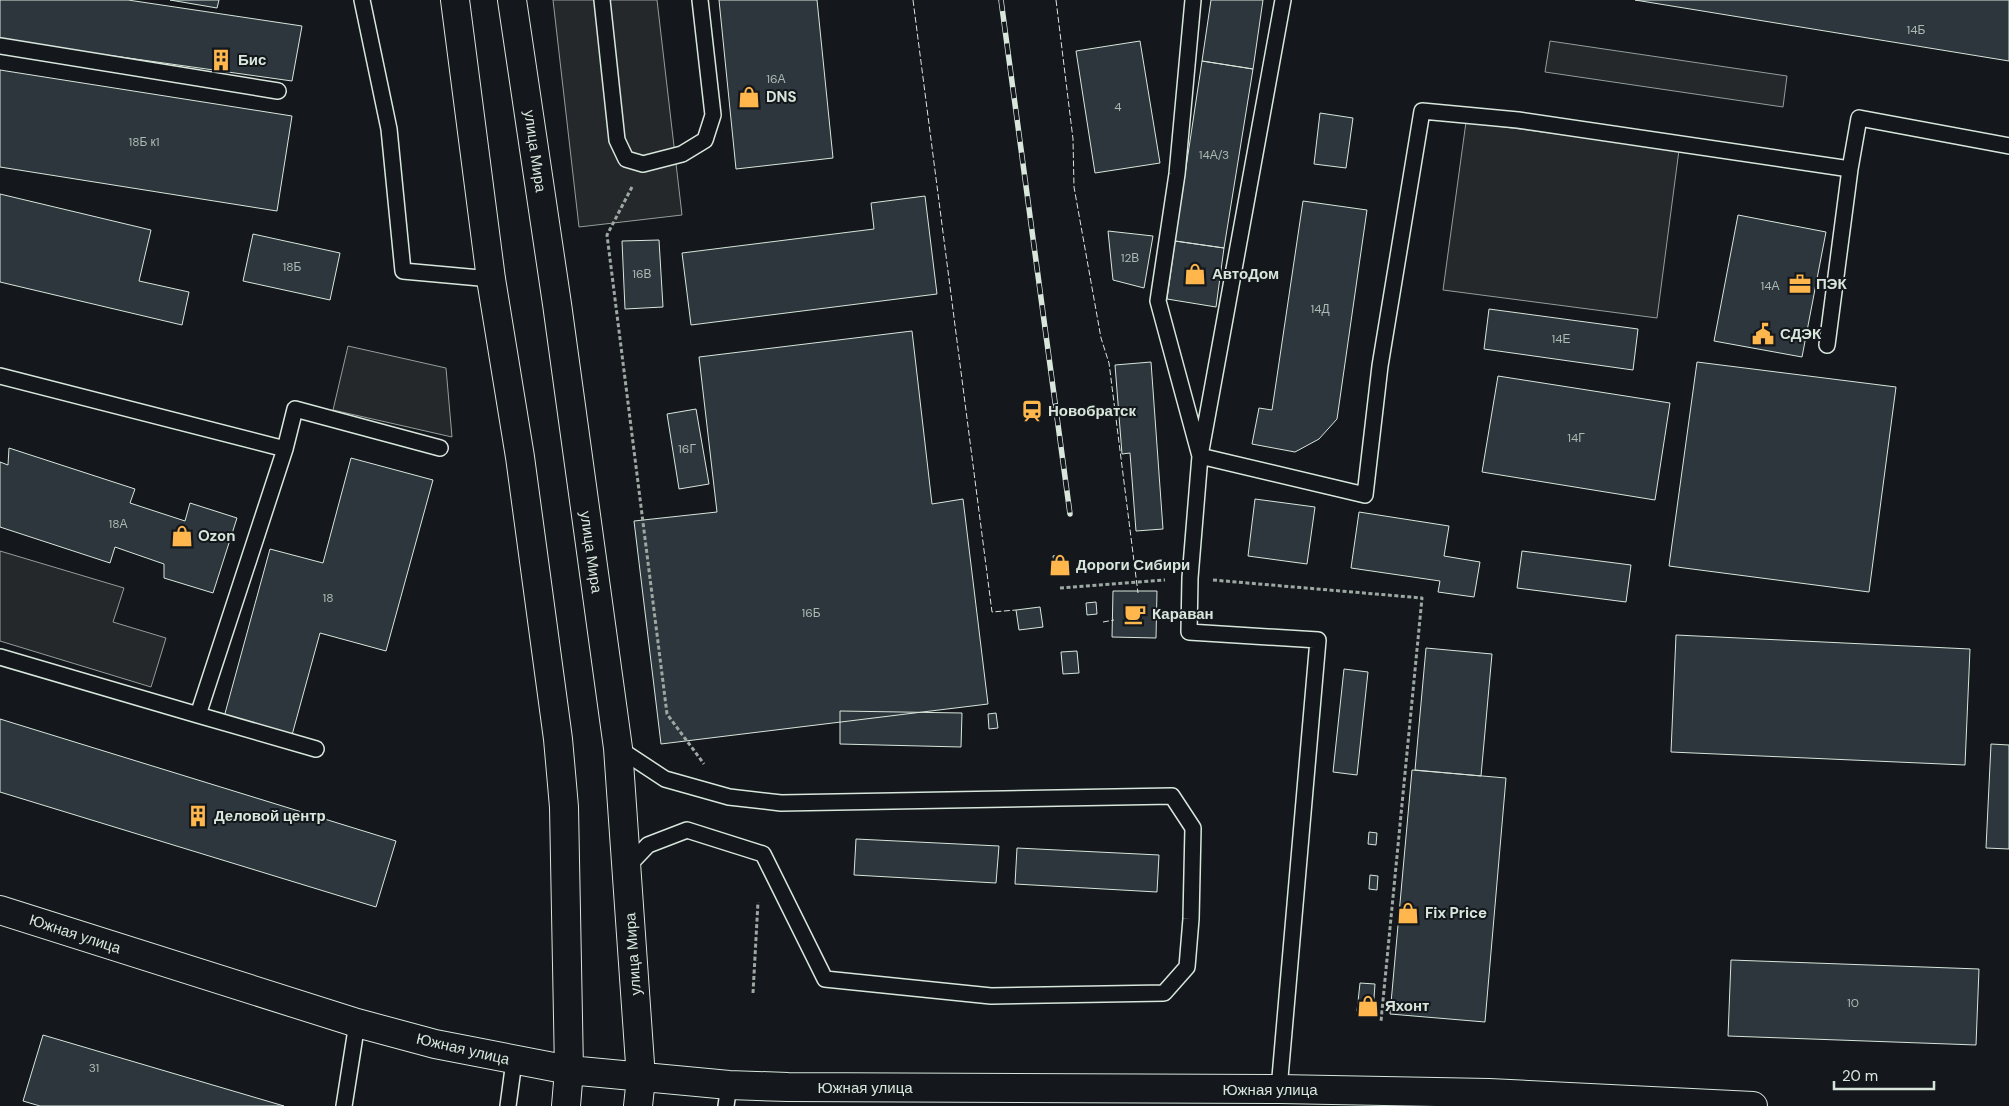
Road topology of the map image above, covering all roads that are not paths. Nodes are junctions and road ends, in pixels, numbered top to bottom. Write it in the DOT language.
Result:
graph roads {
  1 [pos="362,0"];
  2 [pos="455,0"];
  3 [pos="512,0"];
  4 [pos="602,0"];
  5 [pos="700,0"];
  6 [pos="1193,0"];
  7 [pos="1283,0"];
  8 [pos="0,46"];
  9 [pos="278,91"];
  10 [pos="2009,146"];
  11 [pos="1850,169"];
  12 [pos="491,279"];
  13 [pos="1827,345"];
  14 [pos="0,376"];
  15 [pos="285,448"];
  16 [pos="440,448"];
  17 [pos="1200,456"];
  18 [pos="0,657"];
  19 [pos="198,715"];
  20 [pos="316,748"];
  21 [pos="618,748"];
  22 [pos="628,866"];
  23 [pos="0,910"];
  24 [pos="356,1023"];
  25 [pos="514,1061"];
  26 [pos="569,1070"];
  27 [pos="641,1078"];
  28 [pos="1279,1089"];
  29 [pos="728,1096"];
  30 [pos="1211,1098"];
  31 [pos="1489,1099"];
  32 [pos="344,1106"];
  33 [pos="508,1106"];
  34 [pos="566,1106"];
  35 [pos="638,1106"];
  36 [pos="1753,1106"];
  1 -- 12 [label="lane"];
  2 -- 12 [label="street"];
  3 -- 21 [label="street, улица Мира"];
  4 -- 5 [label="lane"];
  6 -- 17 [label="lane"];
  7 -- 17 [label="lane"];
  8 -- 9 [label="lane"];
  10 -- 11 [label="lane"];
  11 -- 13 [label="lane"];
  11 -- 17 [label="lane"];
  12 -- 26 [label="street"];
  14 -- 15 [label="lane"];
  15 -- 16 [label="lane"];
  15 -- 19 [label="lane"];
  17 -- 28 [label="lane"];
  18 -- 19 [label="lane"];
  19 -- 20 [label="lane"];
  21 -- 22 [label="street, улица Мира"];
  21 -- 22 [label="lane"];
  22 -- 27 [label="street, улица Мира"];
  23 -- 24 [label="street, Южная улица"];
  24 -- 25 [label="street, Южная улица"];
  24 -- 32 [label="lane"];
  25 -- 26 [label="street, Южная улица"];
  25 -- 33 [label="lane"];
  26 -- 27 [label="street, Южная улица"];
  26 -- 34 [label="street"];
  27 -- 29 [label="street, Южная улица"];
  27 -- 35 [label="street, улица Мира"];
  28 -- 30 [label="street, Южная улица"];
  28 -- 31 [label="street, Южная улица"];
  29 -- 30 [label="street, Южная улица"];
  31 -- 36 [label="street, Южная улица"];
}
